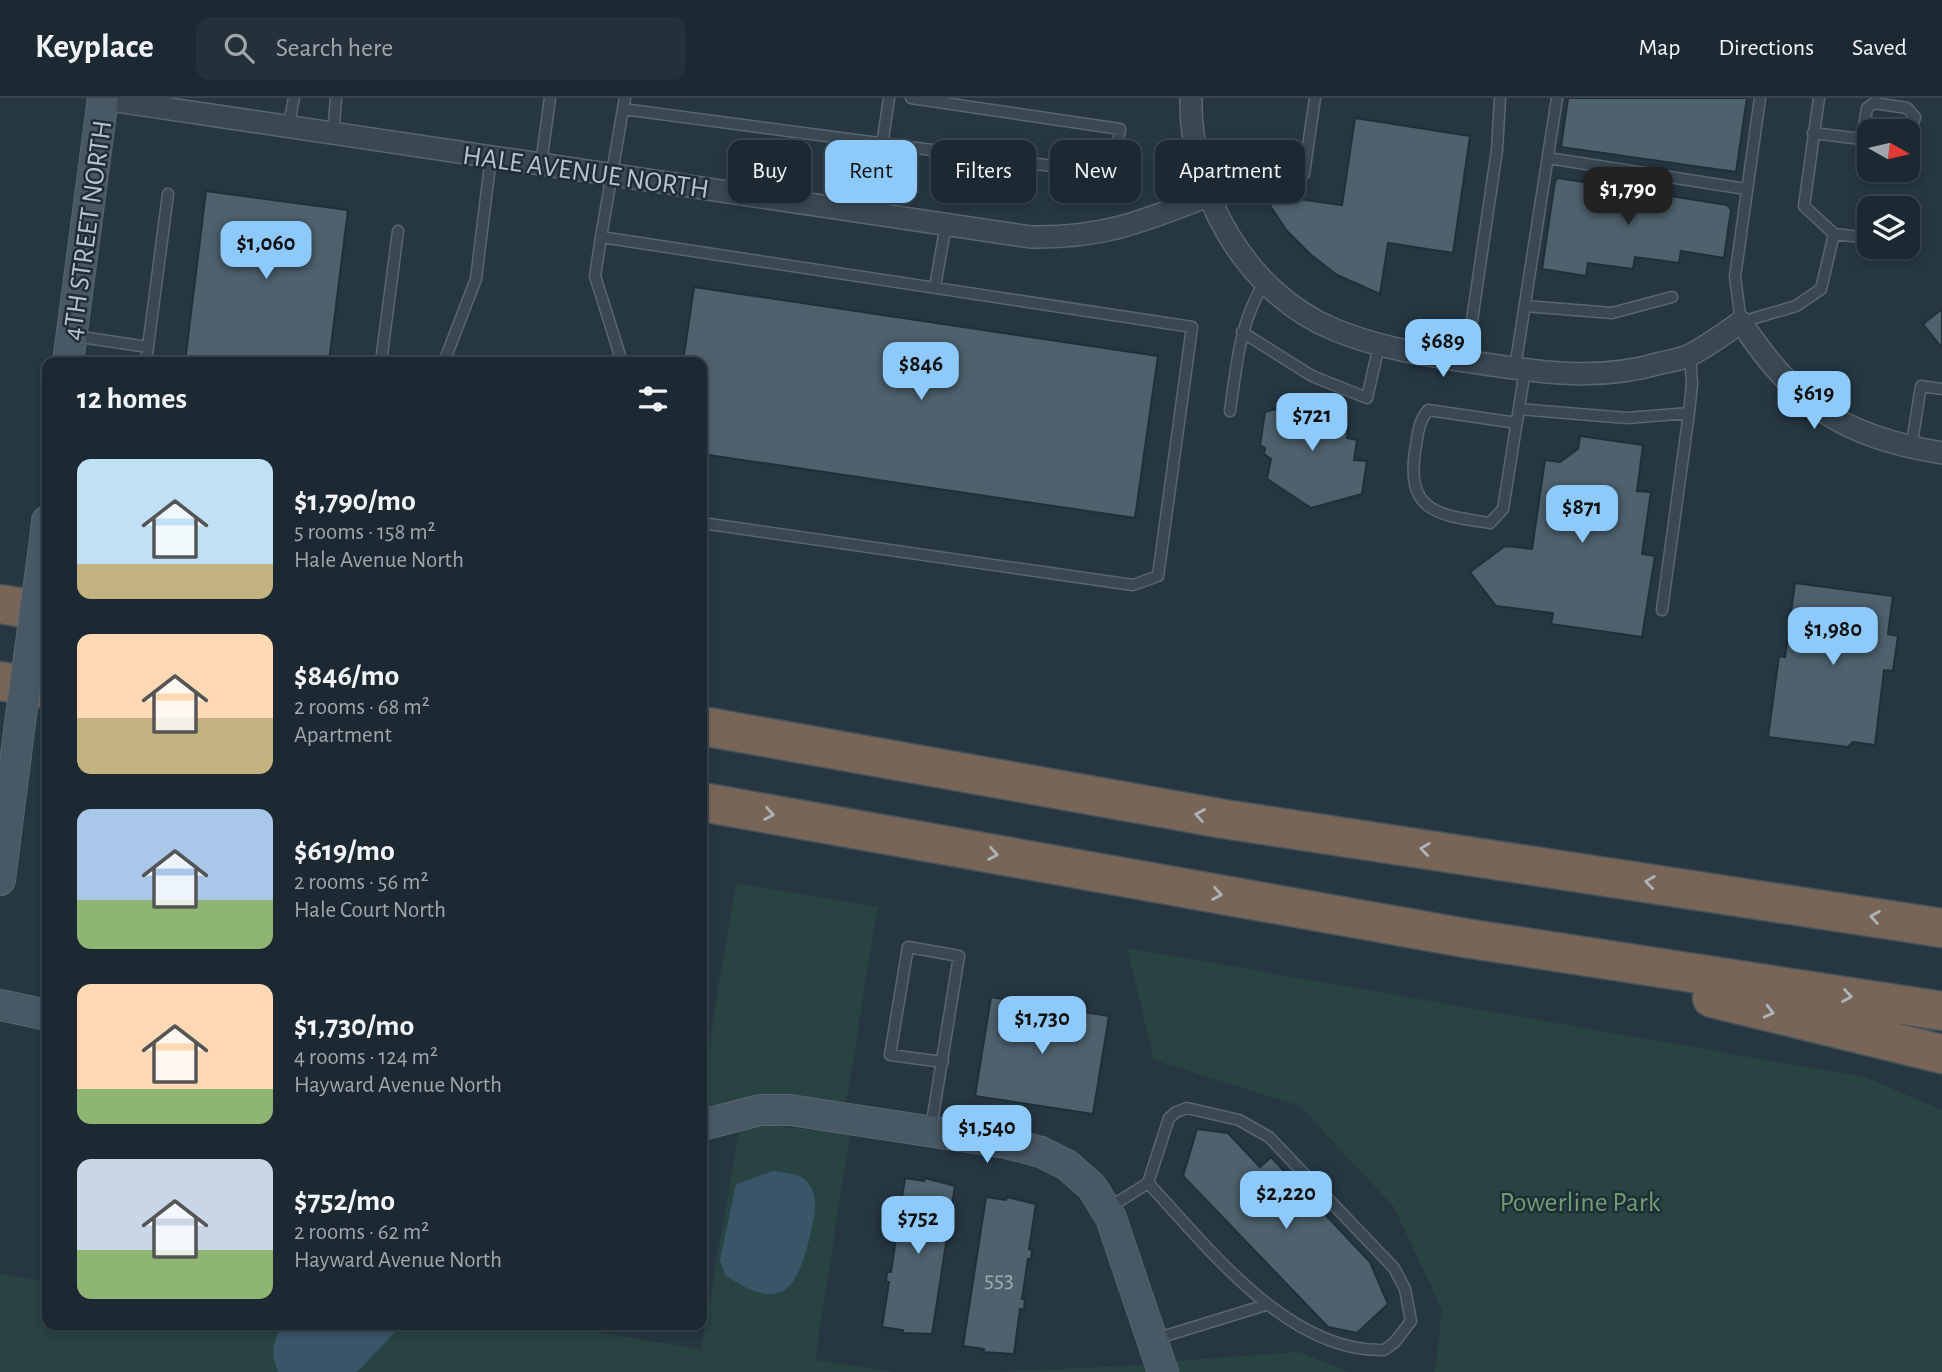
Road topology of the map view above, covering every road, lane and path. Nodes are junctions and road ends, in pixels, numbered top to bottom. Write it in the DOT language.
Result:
graph roads {
  1 [pos="294,98"];
  2 [pos="336,98"];
  3 [pos="550,98"];
  4 [pos="889,98"];
  5 [pos="911,98"];
  6 [pos="1191,98"];
  7 [pos="1315,98"];
  8 [pos="1500,98"];
  9 [pos="1557,98"];
  10 [pos="1760,98"];
  11 [pos="1819,98"];
  12 [pos="103,99"];
  13 [pos="624,103"];
  14 [pos="1867,119"];
  15 [pos="1914,119"];
  16 [pos="288,128"];
  17 [pos="1813,133"];
  18 [pos="333,135"];
  19 [pos="1857,139"];
  20 [pos="863,140"];
  21 [pos="882,140"];
  22 [pos="1194,140"];
  23 [pos="917,148"];
  24 [pos="491,157"];
  25 [pos="1548,158"];
  26 [pos="541,164"];
  27 [pos="1305,167"];
  28 [pos="613,175"];
  29 [pos="1746,189"];
  30 [pos="168,194"];
  31 [pos="873,203"];
  32 [pos="1189,203"];
  33 [pos="1212,203"];
  34 [pos="872,213"];
  35 [pos="946,224"];
  36 [pos="398,231"];
  37 [pos="1834,234"];
  38 [pos="601,237"];
  39 [pos="1857,237"];
  40 [pos="1265,281"];
  41 [pos="935,287"];
  42 [pos="1672,297"];
  43 [pos="1525,306"];
  44 [pos="1741,322"];
  45 [pos="1242,332"];
  46 [pos="1379,345"];
  47 [pos="148,347"];
  48 [pos="75,350"];
  49 [pos="1690,355"];
  50 [pos="147,357"];
  51 [pos="382,357"];
  52 [pos="446,357"];
  53 [pos="620,357"];
  54 [pos="1466,361"];
  55 [pos="1520,369"];
  56 [pos="1942,389"];
  57 [pos="1519,409"];
  58 [pos="1230,411"];
  59 [pos="1689,413"];
  60 [pos="1517,423"];
  61 [pos="1911,448"];
  62 [pos="1942,453"];
  63 [pos="707,524"];
  64 [pos="42,563"];
  65 [pos="0,604"];
  66 [pos="1662,610"];
  67 [pos="42,611"];
  68 [pos="0,681"];
  69 [pos="42,688"];
  70 [pos="707,727"];
  71 [pos="707,803"];
  72 [pos="0,880"];
  73 [pos="1942,928"];
  74 [pos="1465,938"];
  75 [pos="0,1005"];
  76 [pos="1942,1011"];
  77 [pos="42,1014"];
  78 [pos="1942,1054"];
  79 [pos="943,1062"];
  80 [pos="707,1124"];
  81 [pos="931,1131"];
  82 [pos="1148,1183"];
  83 [pos="1107,1209"];
  84 [pos="1266,1305"];
  85 [pos="1153,1340"];
  86 [pos="1163,1372"];
  1 -- 16 [label="lane"];
  2 -- 18 [label="lane"];
  3 -- 26 [label="lane"];
  4 -- 21 [label="lane"];
  5 -- 23 [label="lane"];
  6 -- 22 [label="street"];
  7 -- 27 [label="lane"];
  8 -- 54 [label="lane"];
  9 -- 25 [label="lane"];
  10 -- 29 [label="lane"];
  11 -- 17 [label="lane"];
  12 -- 16 [label="street, HALE AVENUE NORTH"];
  12 -- 48 [label="street, 4TH STREET NORTH"];
  13 -- 20 [label="lane"];
  13 -- 28 [label="lane"];
  14 -- 15 [label="lane"];
  16 -- 18 [label="street, HALE AVENUE NORTH"];
  17 -- 19 [label="lane"];
  17 -- 37 [label="lane"];
  18 -- 24 [label="street, HALE AVENUE NORTH"];
  24 -- 26 [label="street, HALE AVENUE NORTH"];
  24 -- 52 [label="lane"];
  25 -- 29 [label="lane"];
  25 -- 43 [label="lane"];
  26 -- 28 [label="street, HALE AVENUE NORTH"];
  28 -- 34 [label="street, HALE AVENUE NORTH"];
  28 -- 38 [label="lane"];
  29 -- 44 [label="lane"];
  30 -- 47 [label="lane"];
  31 -- 34 [label="lane"];
  32 -- 35 [label="street, HALE AVENUE NORTH"];
  33 -- 40 [label="street"];
  34 -- 35 [label="street, HALE AVENUE NORTH"];
  35 -- 41 [label="lane"];
  36 -- 51 [label="lane"];
  37 -- 39 [label="lane"];
  37 -- 44 [label="lane"];
  38 -- 41 [label="lane"];
  38 -- 53 [label="lane"];
  40 -- 45 [label="lane"];
  40 -- 46 [label="street"];
  41 -- 63 [label="lane"];
  42 -- 43 [label="lane"];
  43 -- 55 [label="lane"];
  44 -- 49 [label="street"];
  44 -- 61 [label="street"];
  45 -- 46 [label="lane"];
  45 -- 58 [label="lane"];
  46 -- 54 [label="street"];
  47 -- 48 [label="lane"];
  47 -- 50 [label="lane"];
  49 -- 55 [label="street"];
  49 -- 59 [label="lane"];
  54 -- 55 [label="street"];
  55 -- 57 [label="lane"];
  56 -- 61 [label="lane"];
  57 -- 59 [label="lane"];
  57 -- 60 [label="lane"];
  59 -- 66 [label="lane"];
  60 -- 60 [label="lane"];
  61 -- 62 [label="street"];
  64 -- 72 [label="street, bridge"];
  65 -- 67 [label="highway"];
  68 -- 69 [label="highway"];
  73 -- 70 [label="highway, one-way"];
  71 -- 74 [label="highway, one-way"];
  74 -- 76 [label="highway, one-way"];
  74 -- 78 [label="highway, one-way"];
  75 -- 77 [label="street"];
  79 -- 79 [label="lane"];
  79 -- 81 [label="lane"];
  80 -- 81 [label="street"];
  81 -- 83 [label="street"];
  82 -- 83 [label="lane"];
  82 -- 84 [label="lane"];
  82 -- 84 [label="lane"];
  83 -- 85 [label="street"];
  84 -- 85 [label="lane"];
  85 -- 86 [label="street"];
}
